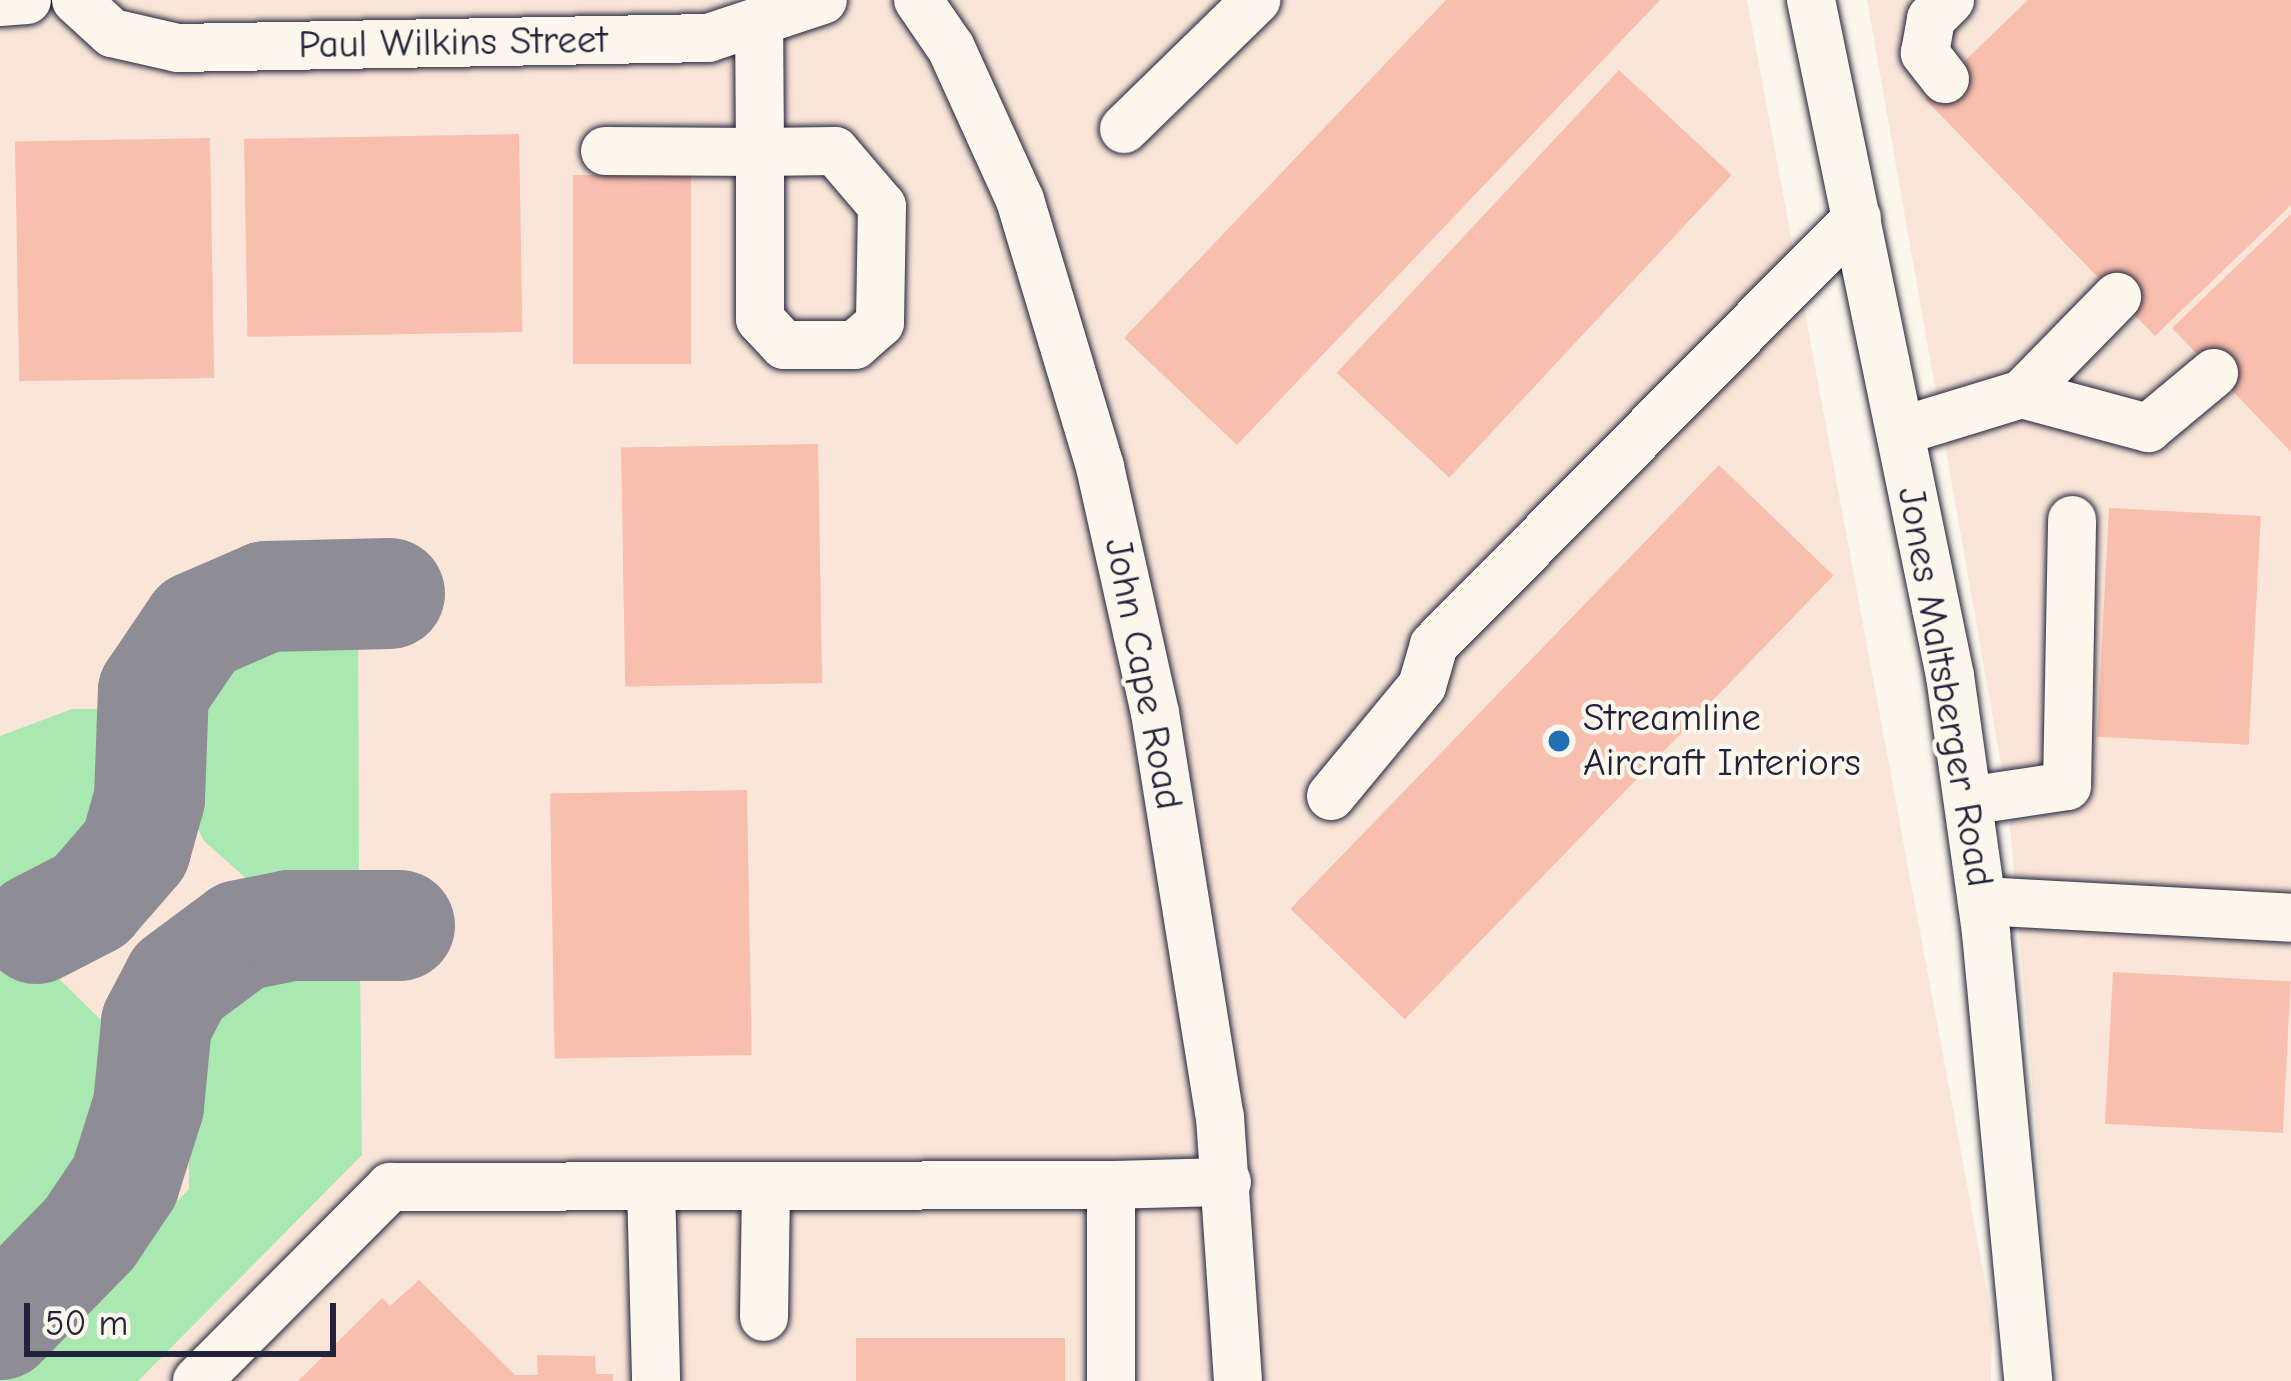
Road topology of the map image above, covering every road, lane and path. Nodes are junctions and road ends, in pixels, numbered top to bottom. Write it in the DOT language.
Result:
graph roads {
  1 [pos="27,0"];
  2 [pos="823,0"];
  3 [pos="918,0"];
  4 [pos="1256,0"];
  5 [pos="1811,0"];
  6 [pos="1950,0"];
  7 [pos="0,2"];
  8 [pos="80,8"];
  9 [pos="759,24"];
  10 [pos="1945,79"];
  11 [pos="1124,129"];
  12 [pos="605,152"];
  13 [pos="1857,218"];
  14 [pos="2116,297"];
  15 [pos="2214,373"];
  16 [pos="2022,394"];
  17 [pos="1901,431"];
  18 [pos="2072,520"];
  19 [pos="1331,796"];
  20 [pos="1968,802"];
  21 [pos="1982,901"];
  22 [pos="2291,918"];
  23 [pos="1227,1182"];
  24 [pos="1111,1185"];
  25 [pos="651,1186"];
  26 [pos="766,1186"];
  27 [pos="764,1317"];
  28 [pos="197,1381"];
  29 [pos="656,1381"];
  30 [pos="1111,1381"];
  31 [pos="1238,1381"];
  32 [pos="2028,1381"];
  1 -- 7 [label="street"];
  2 -- 9 [label="street, Paul Wilkins Street"];
  3 -- 23 [label="street, John Cape Road"];
  4 -- 11 [label="street"];
  5 -- 13 [label="street, Jones Maltsberger Road"];
  6 -- 10 [label="street"];
  8 -- 9 [label="street, Paul Wilkins Street"];
  9 -- 12 [label="street"];
  13 -- 17 [label="street, Jones Maltsberger Road"];
  13 -- 19 [label="street"];
  14 -- 16 [label="street"];
  15 -- 16 [label="street"];
  16 -- 17 [label="street"];
  17 -- 20 [label="street, Jones Maltsberger Road"];
  18 -- 20 [label="street"];
  20 -- 21 [label="street, Jones Maltsberger Road"];
  21 -- 22 [label="street"];
  21 -- 32 [label="street, Jones Maltsberger Road"];
  23 -- 24 [label="street"];
  23 -- 31 [label="street, John Cape Road"];
  24 -- 26 [label="street"];
  24 -- 30 [label="street"];
  25 -- 26 [label="street"];
  25 -- 28 [label="street"];
  25 -- 29 [label="street"];
  26 -- 27 [label="street"];
}
